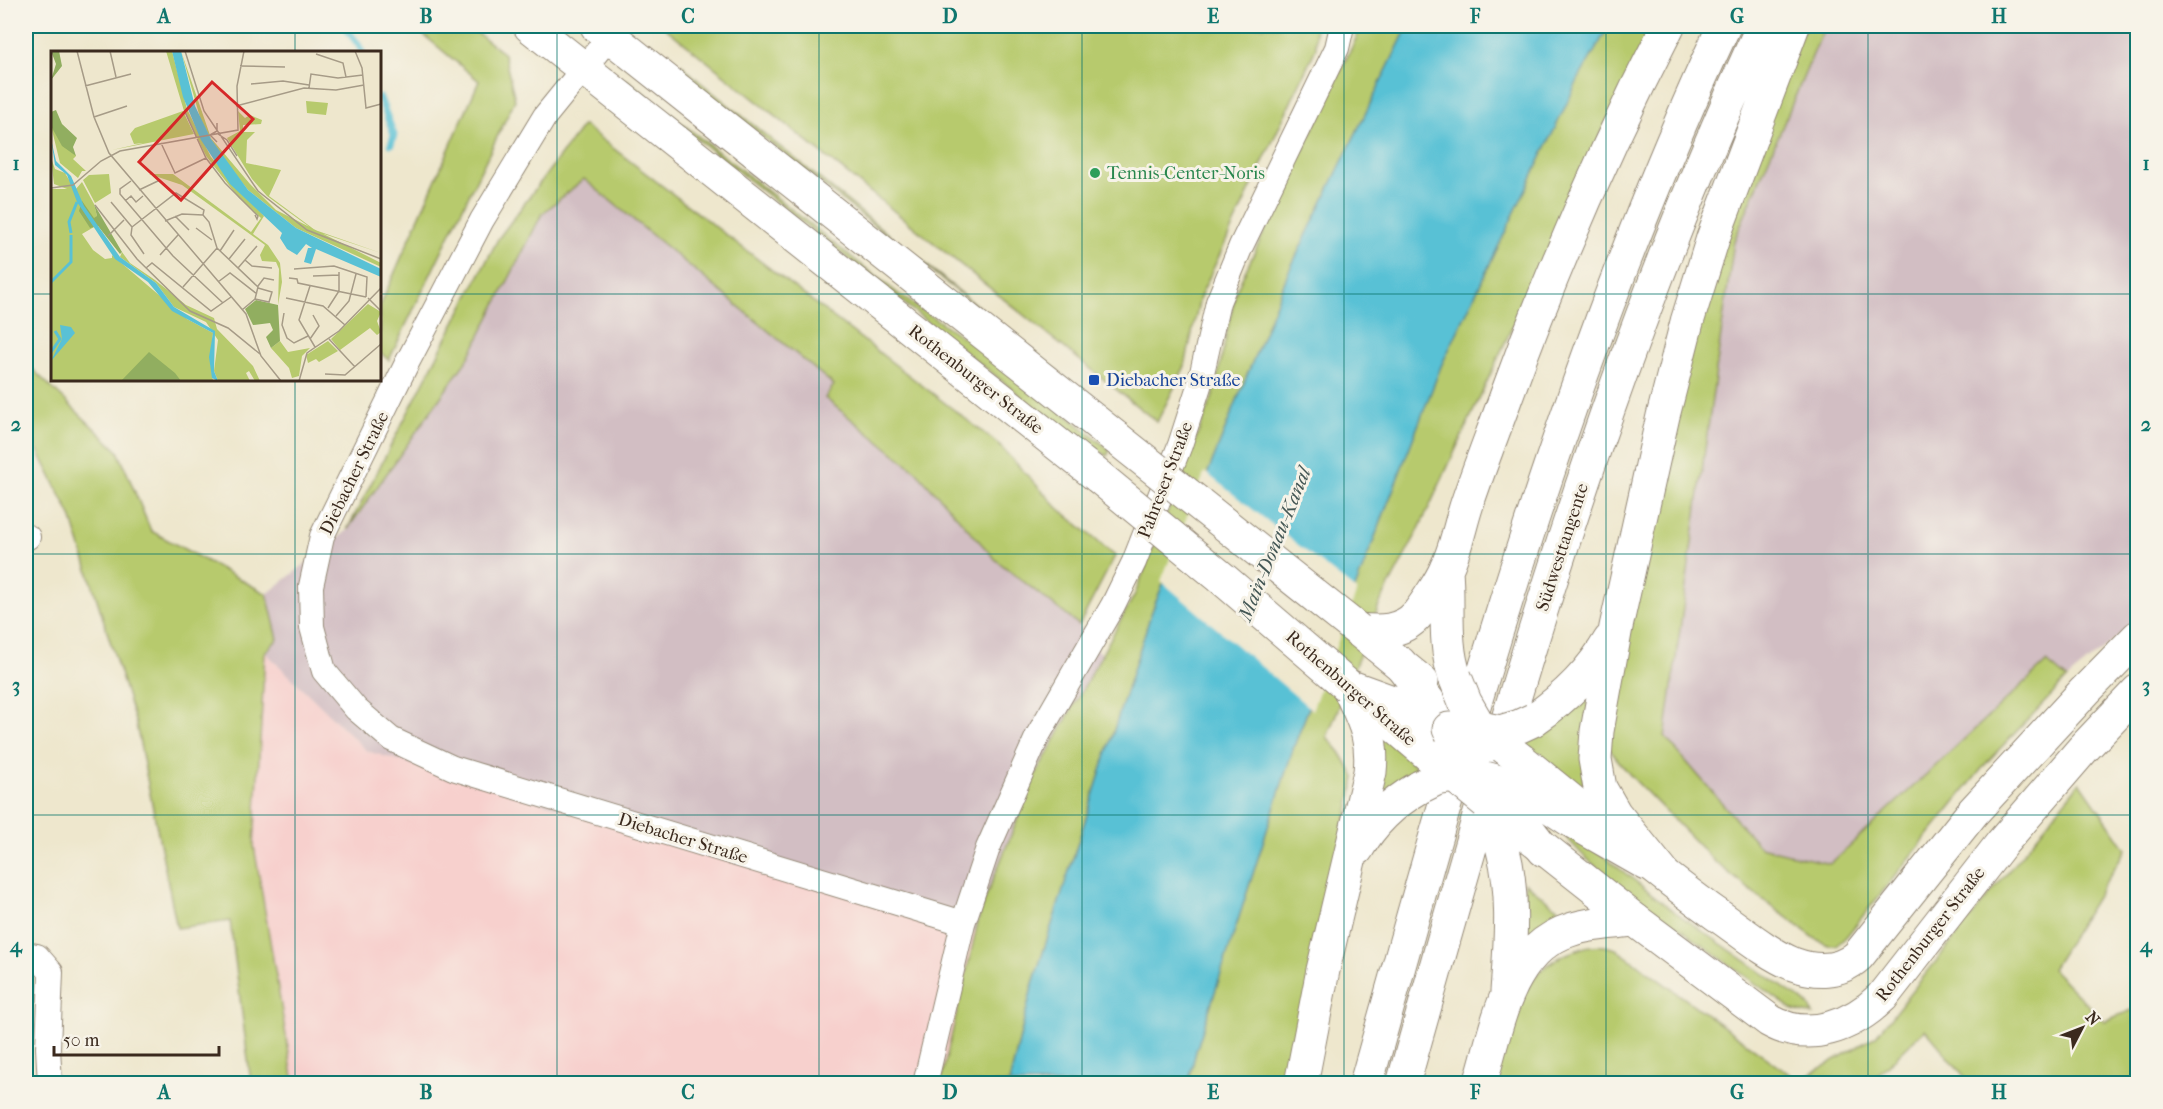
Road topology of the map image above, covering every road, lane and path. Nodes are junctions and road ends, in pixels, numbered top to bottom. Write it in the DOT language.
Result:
graph roads {
  1 [pos="530,26"];
  2 [pos="1342,26"];
  3 [pos="1668,26"];
  4 [pos="1724,26"];
  5 [pos="1763,26"];
  6 [pos="1793,26"];
  7 [pos="603,31"];
  8 [pos="584,68"];
  9 [pos="1446,570"];
  10 [pos="1616,627"];
  11 [pos="1364,633"];
  12 [pos="2138,637"];
  13 [pos="2104,671"];
  14 [pos="1348,686"];
  15 [pos="2137,693"];
  16 [pos="1475,760"];
  17 [pos="1349,867"];
  18 [pos="1662,872"];
  19 [pos="1635,920"];
  20 [pos="963,923"];
  21 [pos="26,954"];
  22 [pos="1506,997"];
  23 [pos="50,1083"];
  24 [pos="925,1083"];
  25 [pos="1301,1083"];
  26 [pos="1365,1083"];
  27 [pos="1403,1083"];
  28 [pos="1480,1083"];
  1 -- 8 [label="main road, Rothenburger Straße"];
  2 -- 20 [label="street, Pahreser Straße"];
  3 -- 9 [label="main road"];
  4 -- 26 [label="main road, Südwesttangente"];
  5 -- 27 [label="main road, Südwesttangente"];
  6 -- 10 [label="main road"];
  7 -- 8 [label="street, Diebacher Straße"];
  7 -- 11 [label="main road, bridge"];
  8 -- 14 [label="main road, Rothenburger Straße, bridge"];
  8 -- 20 [label="street, Diebacher Straße"];
  9 -- 11 [label="main road"];
  9 -- 16 [label="main road"];
  10 -- 16 [label="main road, bridge"];
  10 -- 18 [label="main road"];
  11 -- 16 [label="main road"];
  12 -- 13 [label="main road"];
  13 -- 15 [label="main road, Rothenburger Straße"];
  13 -- 18 [label="main road"];
  14 -- 16 [label="main road"];
  14 -- 17 [label="main road"];
  15 -- 19 [label="main road, Rothenburger Straße"];
  16 -- 17 [label="main road, bridge"];
  16 -- 18 [label="main road"];
  16 -- 19 [label="main road, Rothenburger Straße"];
  16 -- 22 [label="main road"];
  17 -- 25 [label="main road"];
  19 -- 22 [label="main road"];
  20 -- 24 [label="street, Pahreser Straße"];
  21 -- 23 [label="street"];
  22 -- 28 [label="main road"];
}
